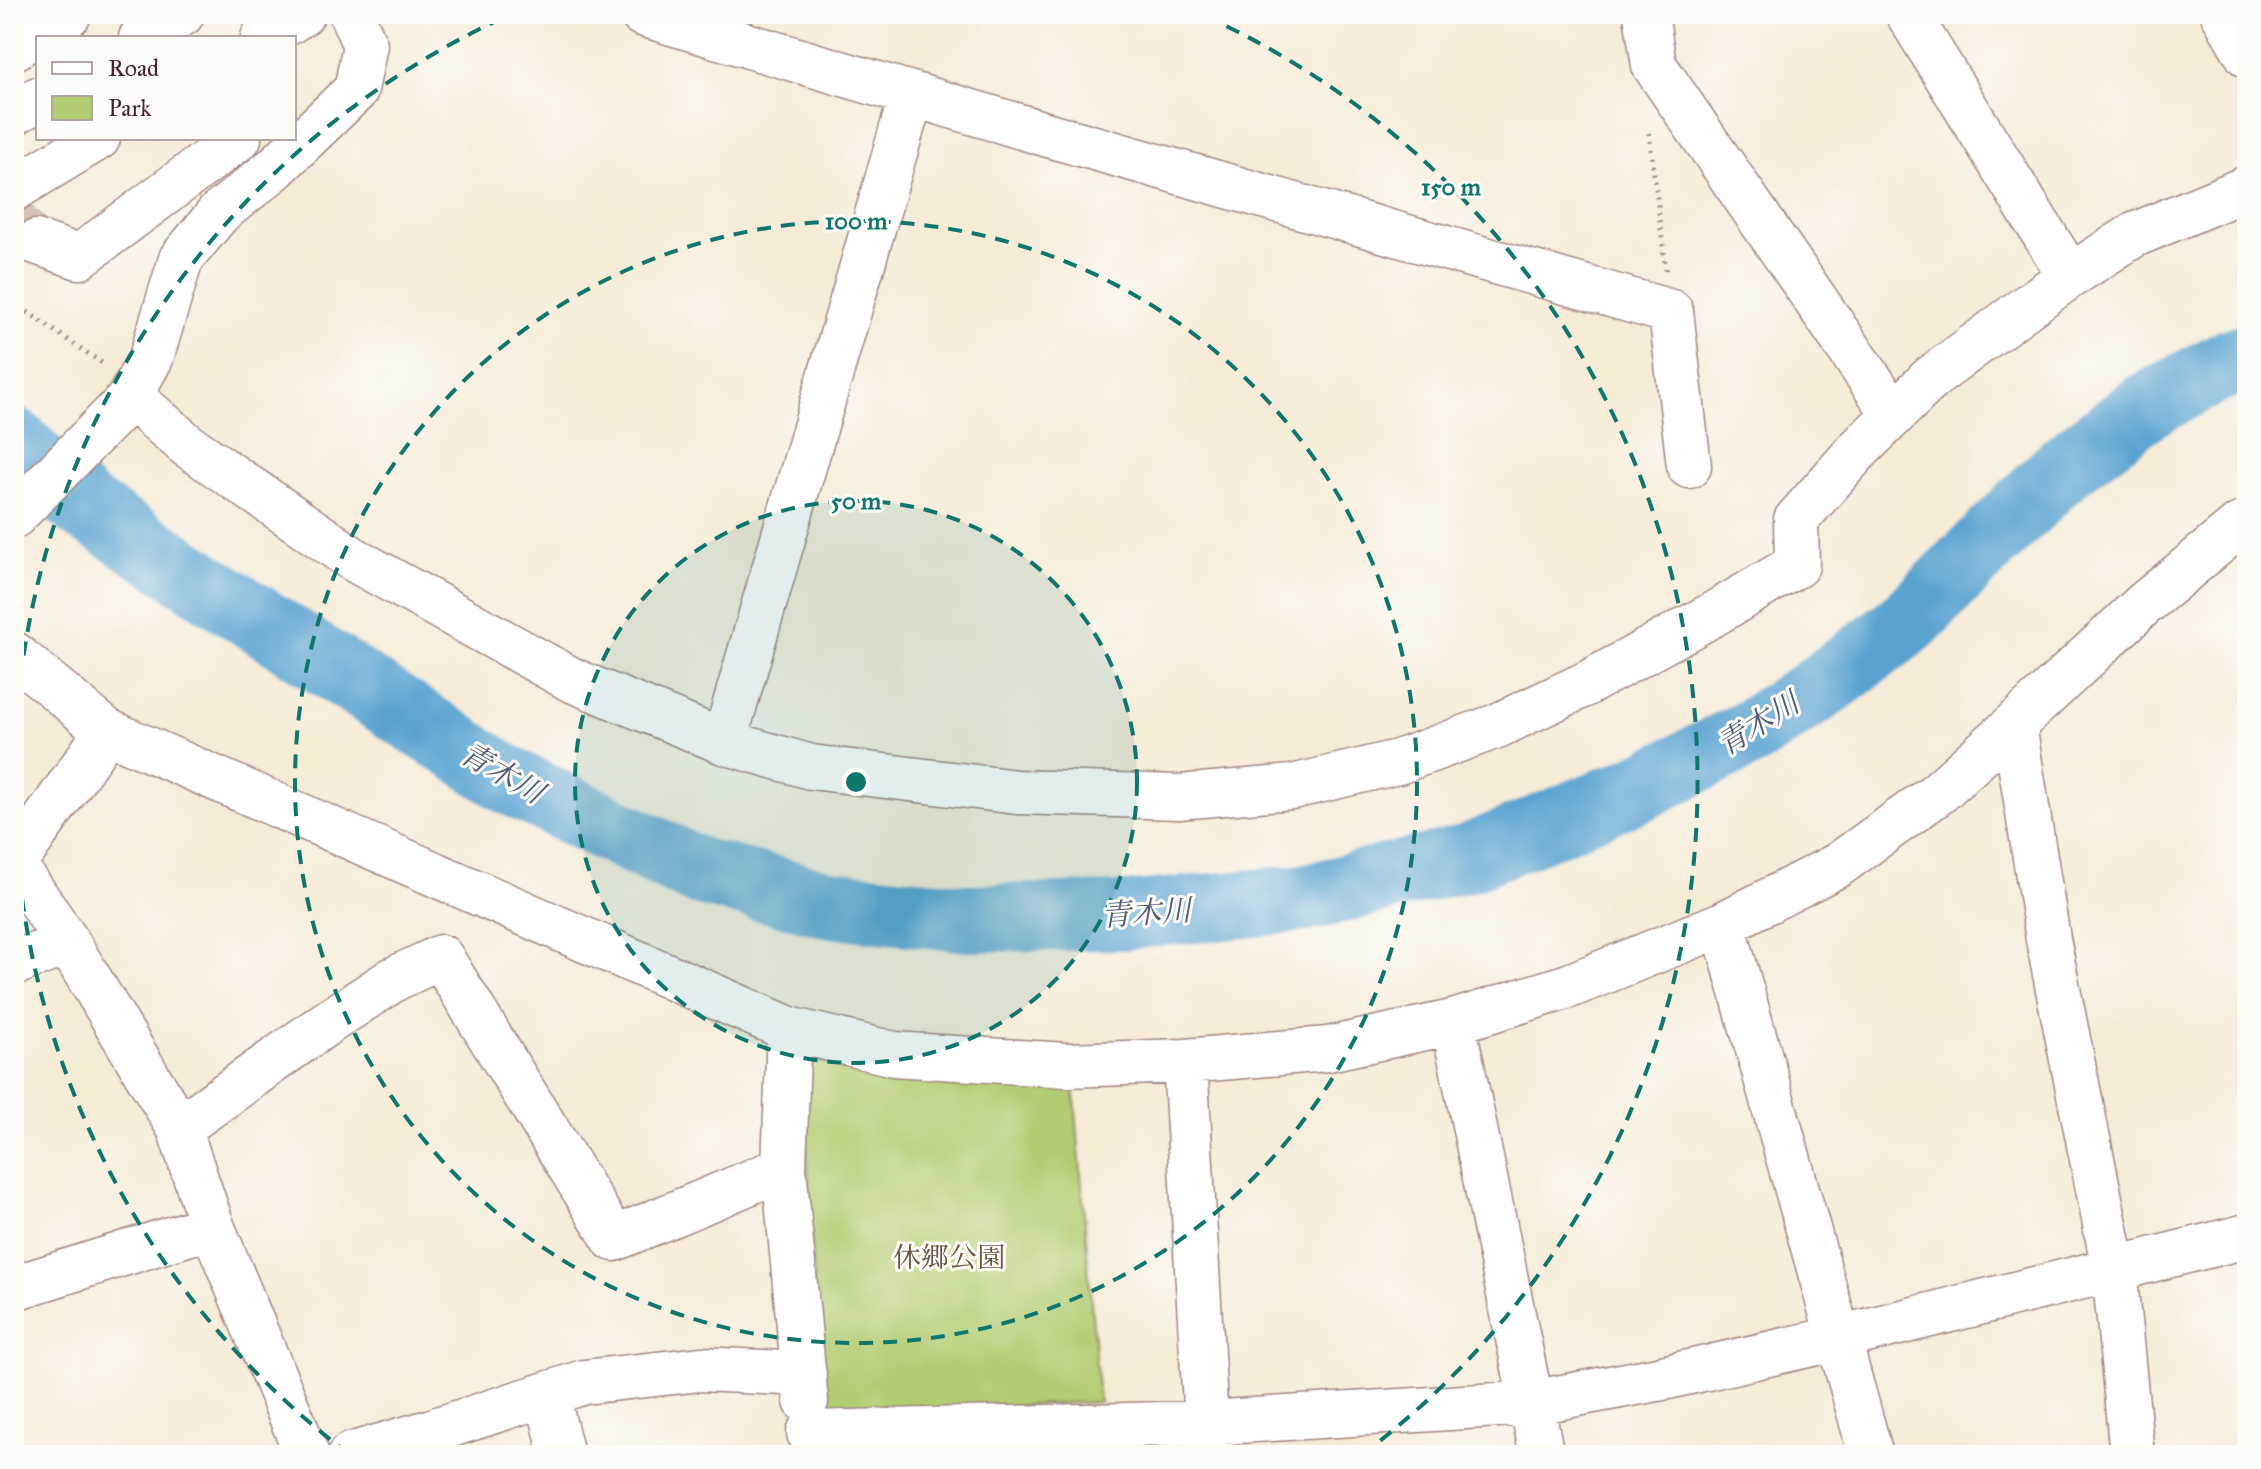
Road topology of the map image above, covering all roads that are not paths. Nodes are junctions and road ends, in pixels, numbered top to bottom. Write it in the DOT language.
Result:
graph roads {
  1 [pos="40,14"];
  2 [pos="69,14"];
  3 [pos="182,14"];
  4 [pos="302,14"];
  5 [pos="351,14"];
  6 [pos="642,14"];
  7 [pos="1646,14"];
  8 [pos="1908,14"];
  9 [pos="2223,14"];
  10 [pos="14,30"];
  11 [pos="144,36"];
  12 [pos="266,36"];
  13 [pos="14,48"];
  14 [pos="2247,55"];
  15 [pos="912,94"];
  16 [pos="36,100"];
  17 [pos="14,113"];
  18 [pos="296,132"];
  19 [pos="95,140"];
  20 [pos="236,140"];
  21 [pos="276,146"];
  22 [pos="2247,188"];
  23 [pos="14,189"];
  24 [pos="36,242"];
  25 [pos="2070,276"];
  26 [pos="130,396"];
  27 [pos="1894,414"];
  28 [pos="1689,466"];
  29 [pos="14,516"];
  30 [pos="2247,523"];
  31 [pos="14,654"];
  32 [pos="2014,725"];
  33 [pos="107,731"];
  34 [pos="724,742"];
  35 [pos="14,864"];
  36 [pos="1723,924"];
  37 [pos="68,943"];
  38 [pos="14,963"];
  39 [pos="1453,1022"];
  40 [pos="789,1029"];
  41 [pos="1185,1061"];
  42 [pos="179,1128"];
  43 [pos="784,1168"];
  44 [pos="212,1226"];
  45 [pos="2247,1236"];
  46 [pos="2114,1269"];
  47 [pos="14,1288"];
  48 [pos="1838,1338"];
  49 [pos="804,1374"];
  50 [pos="547,1394"];
  51 [pos="1530,1403"];
  52 [pos="1209,1439"];
  53 [pos="812,1444"];
  54 [pos="307,1455"];
  55 [pos="350,1455"];
  56 [pos="562,1455"];
  57 [pos="1542,1455"];
  58 [pos="1871,1455"];
  59 [pos="2132,1455"];
  1 -- 10 [label="main road"];
  2 -- 13 [label="main road"];
  3 -- 11 [label="main road"];
  4 -- 12 [label="main road"];
  5 -- 18 [label="main road"];
  6 -- 15 [label="main road"];
  7 -- 27 [label="main road"];
  8 -- 25 [label="main road"];
  9 -- 14 [label="main road"];
  15 -- 28 [label="main road"];
  15 -- 34 [label="main road"];
  16 -- 17 [label="main road"];
  19 -- 23 [label="main road"];
  20 -- 24 [label="main road"];
  21 -- 26 [label="main road"];
  22 -- 25 [label="main road"];
  25 -- 27 [label="main road"];
  26 -- 29 [label="main road"];
  26 -- 34 [label="main road"];
  27 -- 34 [label="main road"];
  30 -- 32 [label="main road"];
  31 -- 33 [label="main road"];
  32 -- 36 [label="main road"];
  32 -- 46 [label="main road"];
  33 -- 35 [label="main road"];
  33 -- 40 [label="main road"];
  35 -- 37 [label="main road"];
  36 -- 39 [label="main road"];
  36 -- 48 [label="main road"];
  37 -- 38 [label="main road"];
  37 -- 42 [label="main road"];
  39 -- 41 [label="main road"];
  39 -- 51 [label="main road"];
  40 -- 41 [label="main road"];
  40 -- 43 [label="main road"];
  41 -- 52 [label="main road"];
  42 -- 43 [label="main road"];
  42 -- 44 [label="main road"];
  43 -- 49 [label="main road"];
  44 -- 47 [label="main road"];
  44 -- 54 [label="main road"];
  45 -- 46 [label="main road"];
  46 -- 48 [label="main road"];
  46 -- 59 [label="main road"];
  48 -- 51 [label="main road"];
  48 -- 58 [label="main road"];
  49 -- 50 [label="main road"];
  49 -- 53 [label="main road"];
  50 -- 55 [label="main road"];
  50 -- 56 [label="main road"];
  51 -- 52 [label="main road"];
  51 -- 57 [label="main road"];
  52 -- 53 [label="main road"];
}
